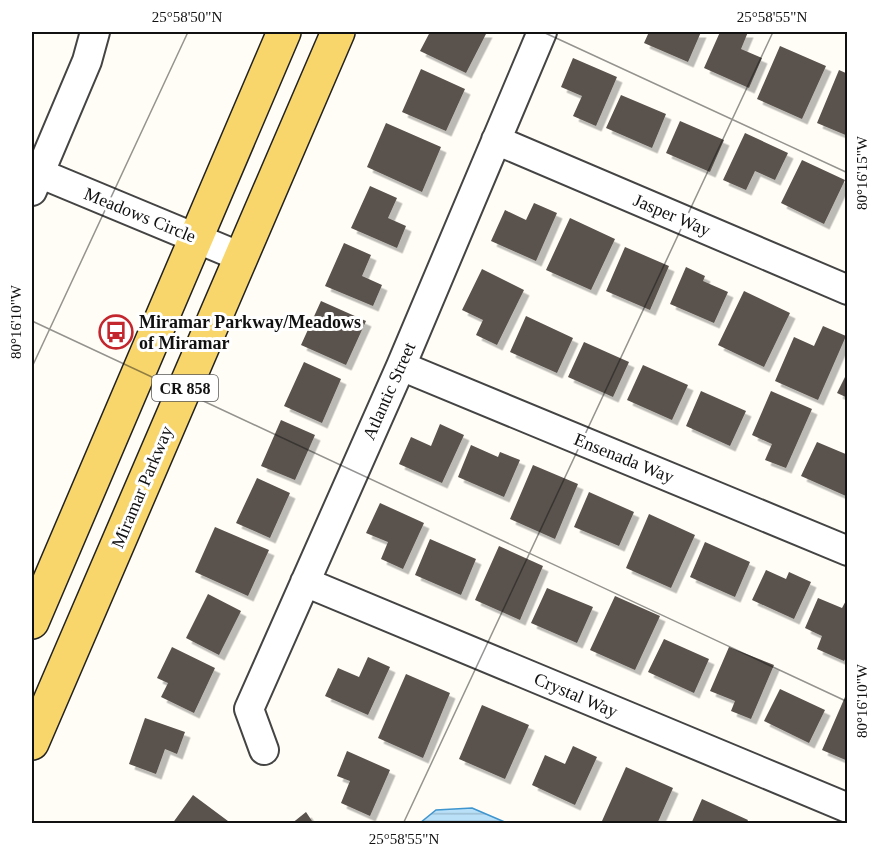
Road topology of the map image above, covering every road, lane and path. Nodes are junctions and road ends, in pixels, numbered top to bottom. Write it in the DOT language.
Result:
graph roads {
  1 [pos="95,32"];
  2 [pos="284,32"];
  3 [pos="338,32"];
  4 [pos="542,32"];
  5 [pos="496,140"];
  6 [pos="35,182"];
  7 [pos="196,238"];
  8 [pos="241,257"];
  9 [pos="848,290"];
  10 [pos="401,366"];
  11 [pos="848,551"];
  12 [pos="305,582"];
  13 [pos="32,622"];
  14 [pos="32,743"];
  15 [pos="264,750"];
  16 [pos="848,808"];
  1 -- 6 [label="street"];
  2 -- 7 [label="main road, CR 858"];
  3 -- 8 [label="main road, Miramar Parkway / CR 858"];
  4 -- 5 [label="street, Atlantic Street"];
  5 -- 9 [label="street, Jasper Way"];
  5 -- 10 [label="street, Atlantic Street"];
  6 -- 7 [label="street, Meadows Circle"];
  7 -- 8 [label="street, Meadows Circle"];
  7 -- 13 [label="main road, CR 858"];
  8 -- 14 [label="main road, Miramar Parkway / CR 858"];
  10 -- 11 [label="street, Ensenada Way"];
  10 -- 12 [label="street, Atlantic Street"];
  12 -- 15 [label="street, Atlantic Street"];
  12 -- 16 [label="street, Crystal Way"];
}
